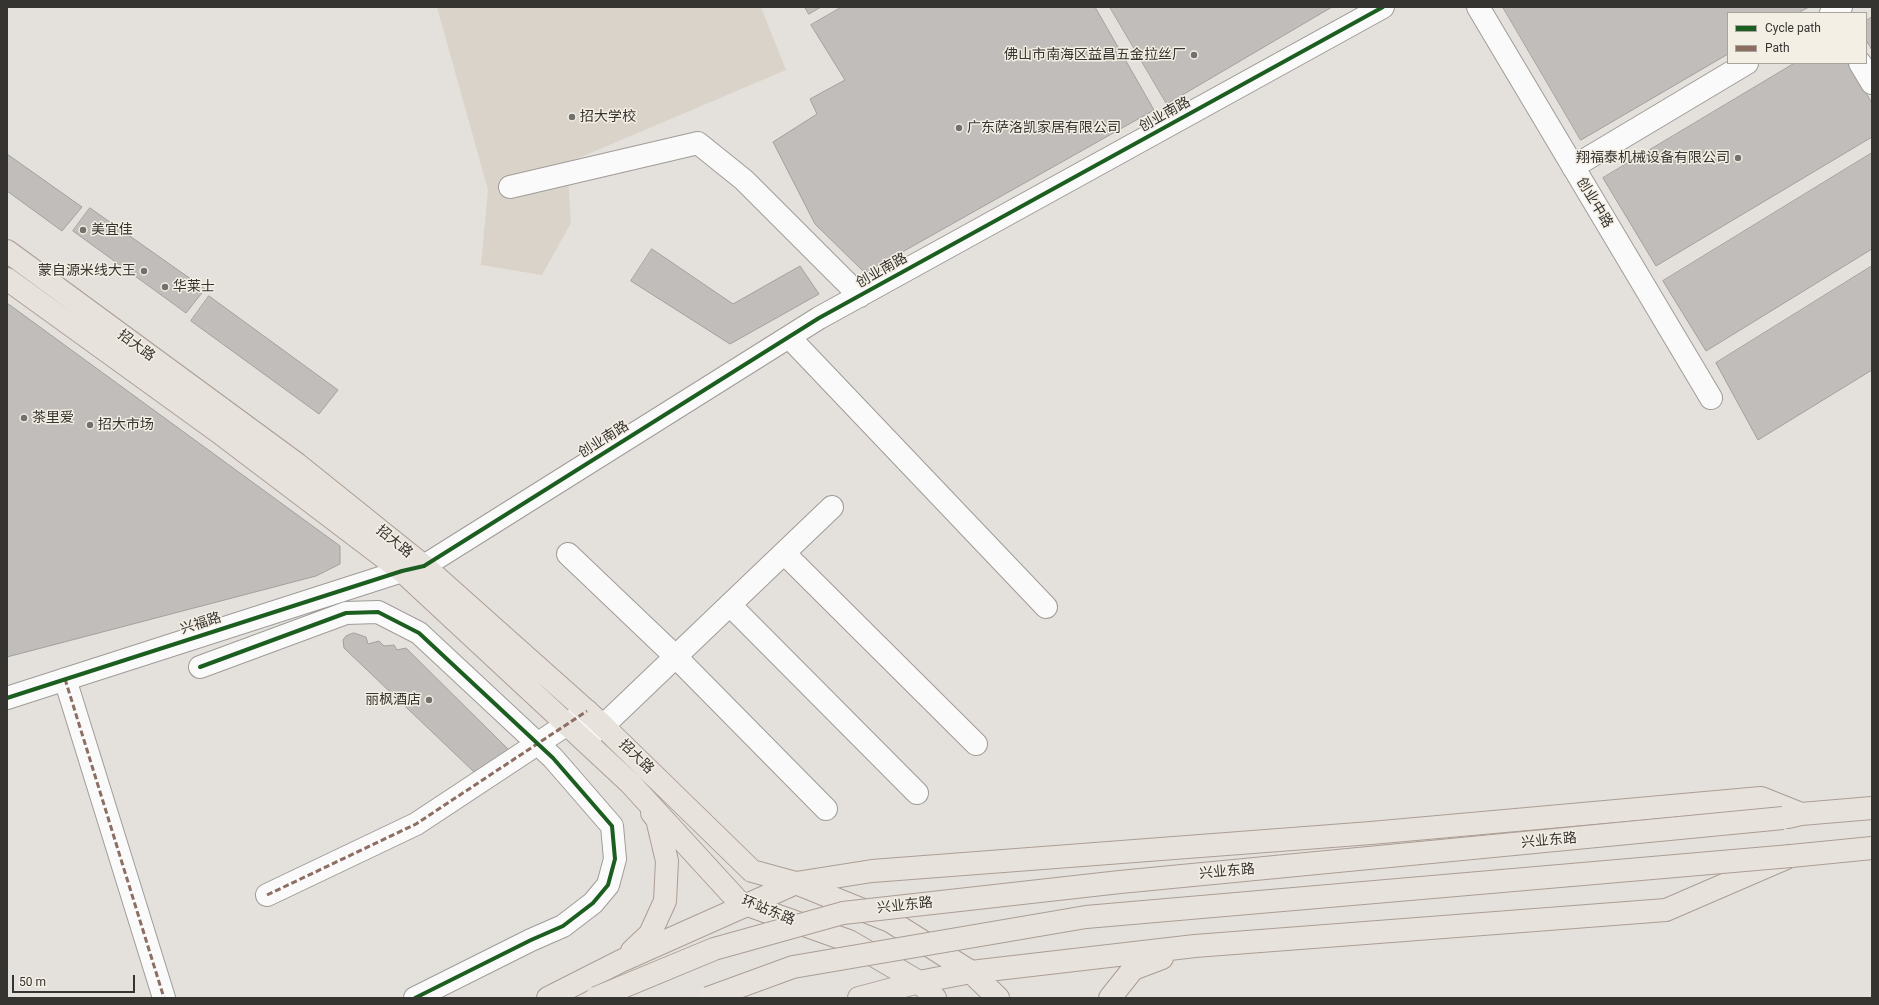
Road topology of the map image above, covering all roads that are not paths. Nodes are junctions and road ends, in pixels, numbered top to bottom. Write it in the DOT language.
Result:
graph roads {
  1 [pos="1383,7"];
  2 [pos="1478,7"];
  3 [pos="1745,64"];
  4 [pos="1861,64"];
  5 [pos="1872,83"];
  6 [pos="1573,167"];
  7 [pos="510,187"];
  8 [pos="7,252"];
  9 [pos="7,279"];
  10 [pos="860,296"];
  11 [pos="789,337"];
  12 [pos="1711,398"];
  13 [pos="832,507"];
  14 [pos="784,553"];
  15 [pos="568,554"];
  16 [pos="424,566"];
  17 [pos="402,571"];
  18 [pos="730,605"];
  19 [pos="1046,607"];
  20 [pos="676,657"];
  21 [pos="200,667"];
  22 [pos="65,679"];
  23 [pos="7,698"];
  24 [pos="587,711"];
  25 [pos="603,726"];
  26 [pos="575,732"];
  27 [pos="538,744"];
  28 [pos="976,744"];
  29 [pos="630,783"];
  30 [pos="917,793"];
  31 [pos="1872,808"];
  32 [pos="826,809"];
  33 [pos="1792,816"];
  34 [pos="1872,848"];
  35 [pos="1791,856"];
  36 [pos="796,883"];
  37 [pos="267,895"];
  38 [pos="746,905"];
  39 [pos="1195,946"];
  40 [pos="621,961"];
  41 [pos="971,972"];
  42 [pos="919,982"];
  43 [pos="164,998"];
  44 [pos="415,998"];
  45 [pos="548,998"];
  46 [pos="596,998"];
  47 [pos="708,998"];
  48 [pos="859,998"];
  49 [pos="935,998"];
  50 [pos="998,998"];
  51 [pos="1110,998"];
  1 -- 10 [label="street, 创业南路"];
  2 -- 6 [label="street, 创业中路"];
  3 -- 6 [label="street"];
  4 -- 5 [label="street"];
  6 -- 12 [label="street, 创业中路"];
  7 -- 10 [label="street"];
  8 -- 16 [label="main road, 招大路"];
  9 -- 17 [label="main road, 招大路"];
  10 -- 11 [label="street, 创业南路"];
  11 -- 16 [label="street, 创业南路"];
  11 -- 19 [label="street"];
  13 -- 14 [label="street"];
  14 -- 18 [label="street"];
  14 -- 28 [label="street"];
  15 -- 20 [label="street"];
  16 -- 17 [label="street, 创业南路"];
  16 -- 24 [label="main road, 招大路"];
  17 -- 22 [label="street, 兴福路"];
  17 -- 26 [label="main road, 招大路"];
  18 -- 20 [label="street"];
  18 -- 30 [label="street"];
  20 -- 25 [label="street"];
  20 -- 32 [label="street"];
  21 -- 27 [label="street"];
  22 -- 23 [label="street, 兴福路"];
  22 -- 43 [label="street"];
  24 -- 25 [label="main road, 招大路"];
  24 -- 26 [label="street"];
  25 -- 26 [label="street"];
  25 -- 36 [label="main road, 招大路"];
  26 -- 27 [label="street"];
  26 -- 29 [label="main road, 招大路"];
  27 -- 37 [label="street"];
  27 -- 44 [label="street"];
  29 -- 38 [label="main road, 环站东路"];
  29 -- 40 [label="main road"];
  31 -- 33 [label="main road, 兴业东路"];
  33 -- 36 [label="main road"];
  33 -- 46 [label="main road, 兴业东路, bridge"];
  34 -- 35 [label="main road"];
  35 -- 39 [label="main road"];
  35 -- 47 [label="main road, bridge"];
  36 -- 38 [label="main road"];
  36 -- 41 [label="main road"];
  38 -- 40 [label="main road"];
  38 -- 42 [label="main road, 环站东路"];
  39 -- 41 [label="main road"];
  39 -- 51 [label="main road"];
  40 -- 45 [label="main road"];
  41 -- 42 [label="main road"];
  41 -- 50 [label="main road"];
  42 -- 48 [label="main road"];
  42 -- 49 [label="main road, 环站东路"];
}
